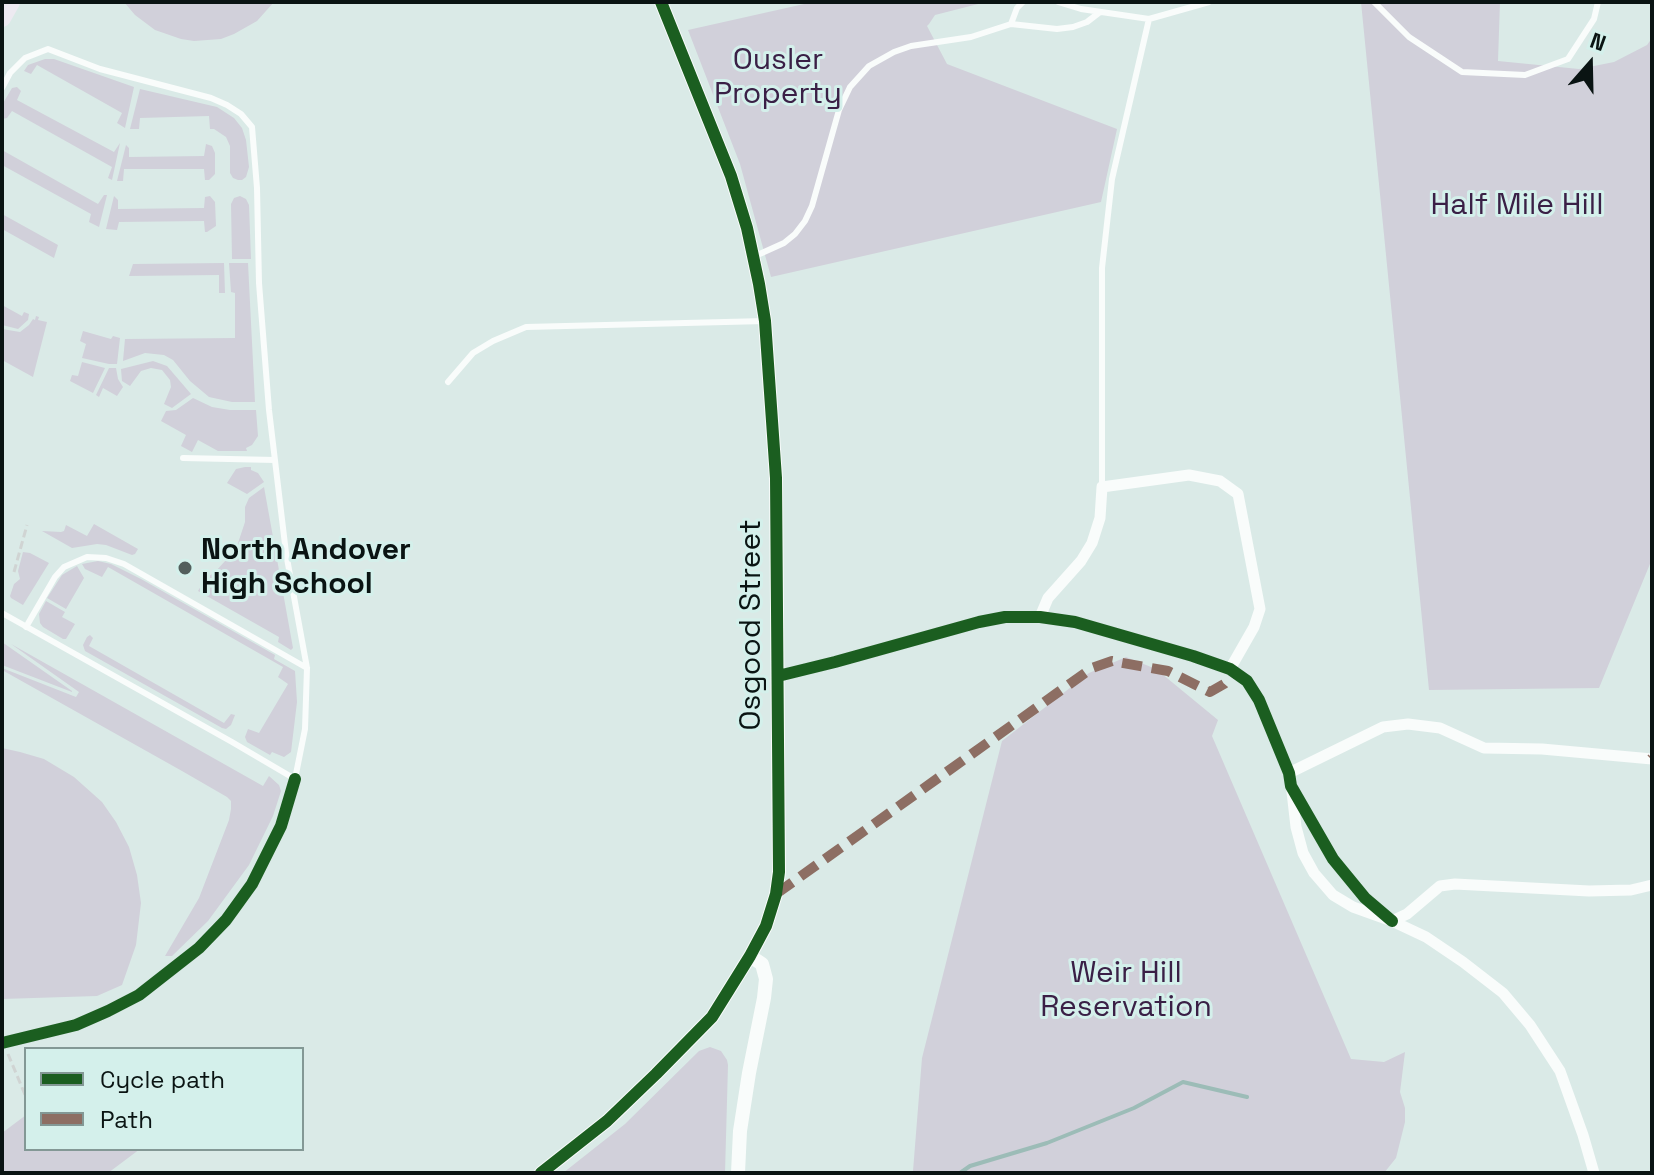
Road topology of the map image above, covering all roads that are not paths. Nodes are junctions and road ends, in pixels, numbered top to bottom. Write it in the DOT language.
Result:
graph roads {
  1 [pos="11,2"];
  2 [pos="661,2"];
  3 [pos="1023,2"];
  4 [pos="1058,2"];
  5 [pos="1209,2"];
  6 [pos="1374,2"];
  7 [pos="1598,2"];
  8 [pos="1100,12"];
  9 [pos="2,18"];
  10 [pos="1149,19"];
  11 [pos="1011,24"];
  12 [pos="2,88"];
  13 [pos="753,257"];
  14 [pos="765,321"];
  15 [pos="448,382"];
  16 [pos="183,458"];
  17 [pos="275,460"];
  18 [pos="1102,487"];
  19 [pos="2,613"];
  20 [pos="1040,617"];
  21 [pos="26,627"];
  22 [pos="307,668"];
  23 [pos="1230,669"];
  24 [pos="778,676"];
  25 [pos="1652,759"];
  26 [pos="1289,773"];
  27 [pos="295,779"];
  28 [pos="1291,786"];
  29 [pos="1652,885"];
  30 [pos="1392,921"];
  31 [pos="750,956"];
  32 [pos="4,1042"];
  33 [pos="541,1173"];
  34 [pos="738,1173"];
  35 [pos="1594,1173"];
  1 -- 9 [label="main road"];
  2 -- 13 [label="street, Osgood Street"];
  3 -- 11 [label="lane"];
  4 -- 8 [label="lane"];
  5 -- 10 [label="lane"];
  6 -- 7 [label="lane"];
  8 -- 10 [label="lane"];
  8 -- 11 [label="lane"];
  10 -- 18 [label="lane"];
  11 -- 13 [label="lane"];
  12 -- 17 [label="lane"];
  13 -- 14 [label="street, Osgood Street"];
  14 -- 15 [label="lane"];
  14 -- 24 [label="street, Osgood Street"];
  16 -- 17 [label="lane"];
  17 -- 22 [label="lane"];
  18 -- 20 [label="street"];
  18 -- 23 [label="street"];
  19 -- 21 [label="lane"];
  20 -- 23 [label="street"];
  20 -- 24 [label="street"];
  21 -- 22 [label="lane"];
  21 -- 27 [label="lane"];
  22 -- 27 [label="lane"];
  23 -- 26 [label="street"];
  24 -- 31 [label="street, Osgood Street"];
  25 -- 26 [label="street"];
  26 -- 28 [label="street"];
  27 -- 32 [label="street"];
  28 -- 30 [label="street"];
  28 -- 30 [label="street"];
  29 -- 30 [label="street"];
  30 -- 35 [label="street"];
  31 -- 33 [label="street, Osgood Street"];
  31 -- 34 [label="street"];
}
